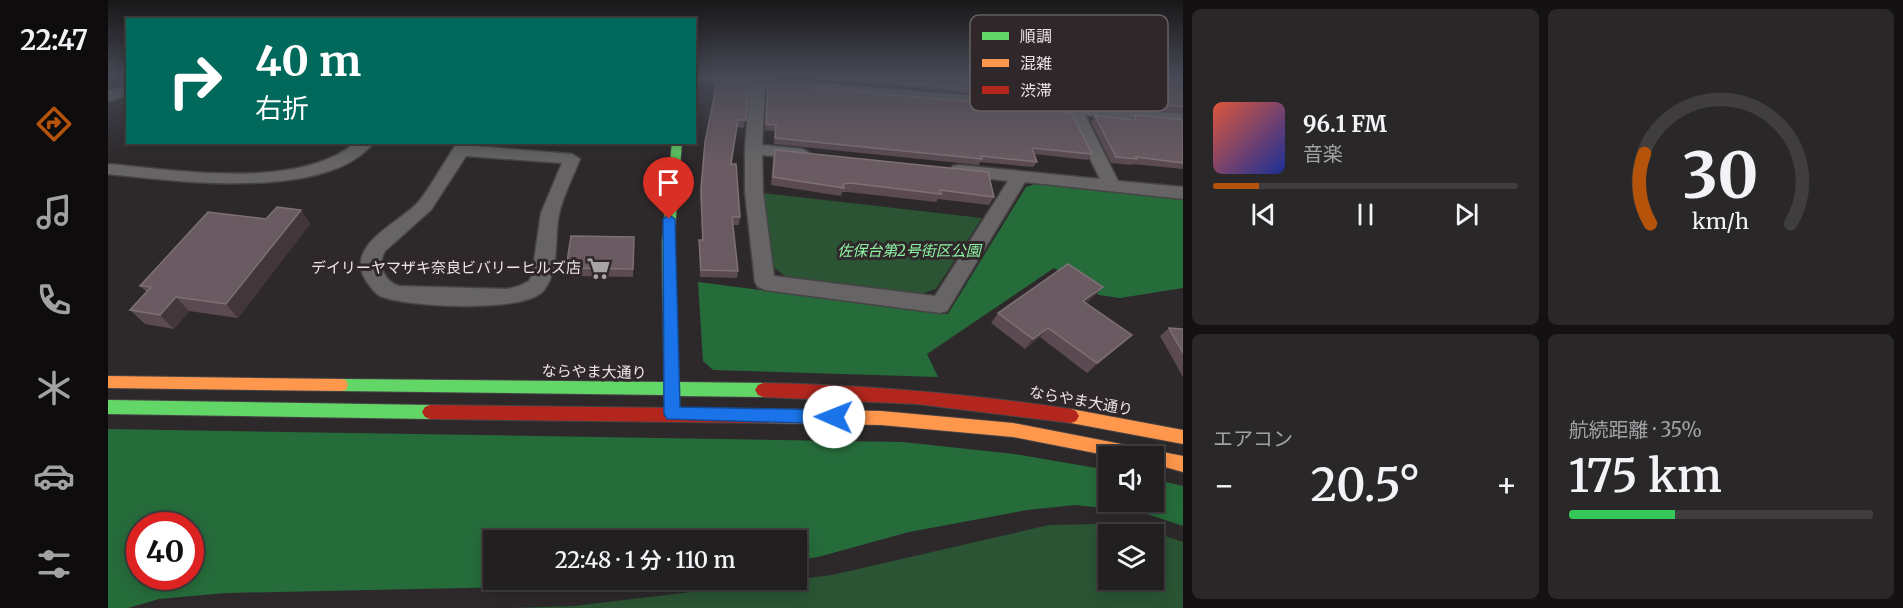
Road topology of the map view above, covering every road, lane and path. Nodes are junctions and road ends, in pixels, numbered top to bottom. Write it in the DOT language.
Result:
graph roads {
  1 [pos="756,103"];
  2 [pos="1074,111"];
  3 [pos="1095,111"];
  4 [pos="1183,119"];
  5 [pos="363,144"];
  6 [pos="677,144"];
  7 [pos="753,148"];
  8 [pos="534,149"];
  9 [pos="823,156"];
  10 [pos="939,168"];
  11 [pos="108,169"];
  12 [pos="1020,176"];
  13 [pos="1112,186"];
  14 [pos="1183,193"];
  15 [pos="108,382"];
  16 [pos="672,389"];
  17 [pos="108,407"];
  18 [pos="672,414"];
  19 [pos="1183,437"];
  20 [pos="1099,446"];
  21 [pos="1164,459"];
  22 [pos="1183,464"];
  1 -- 7 [label="street"];
  2 -- 13 [label="street"];
  3 -- 4 [label="street"];
  5 -- 11 [label="street"];
  6 -- 16 [label="street"];
  7 -- 9 [label="street"];
  7 -- 12 [label="street"];
  8 -- 8 [label="street"];
  10 -- 12 [label="street"];
  12 -- 13 [label="street"];
  13 -- 14 [label="street"];
  15 -- 16 [label="street, ならやま大通り"];
  16 -- 18 [label="street"];
  16 -- 19 [label="street, ならやま大通り"];
  17 -- 18 [label="street"];
  18 -- 20 [label="street"];
  21 -- 22 [label="street"];
}
